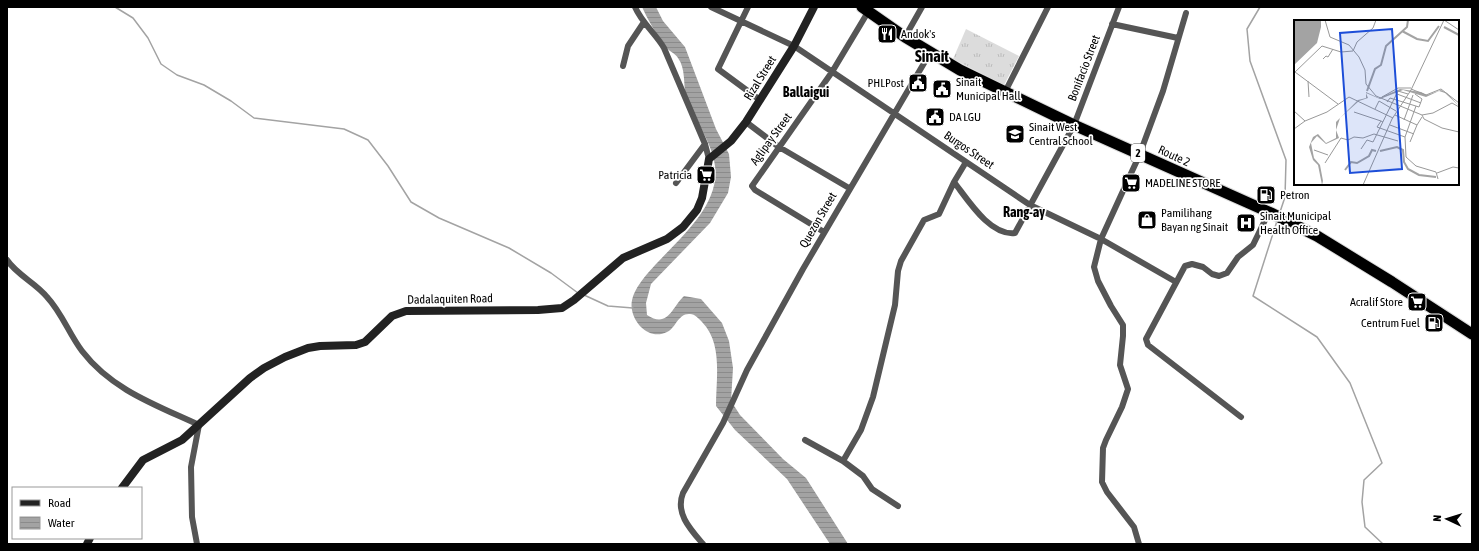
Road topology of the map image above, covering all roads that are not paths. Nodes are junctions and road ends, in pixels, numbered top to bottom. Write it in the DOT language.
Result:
graph roads {
  1 [pos="636,7"];
  2 [pos="711,7"];
  3 [pos="748,7"];
  4 [pos="814,7"];
  5 [pos="922,7"];
  6 [pos="1048,7"];
  7 [pos="1119,7"];
  8 [pos="865,9"];
  9 [pos="1186,12"];
  10 [pos="741,21"];
  11 [pos="644,22"];
  12 [pos="1112,24"];
  13 [pos="905,38"];
  14 [pos="1178,38"];
  15 [pos="794,46"];
  16 [pos="930,53"];
  17 [pos="623,66"];
  18 [pos="832,72"];
  19 [pos="1005,92"];
  20 [pos="760,100"];
  21 [pos="894,114"];
  22 [pos="746,122"];
  23 [pos="1074,125"];
  24 [pos="705,144"];
  25 [pos="779,147"];
  26 [pos="1140,154"];
  27 [pos="712,156"];
  28 [pos="966,162"];
  29 [pos="954,182"];
  30 [pos="676,184"];
  31 [pos="849,188"];
  32 [pos="1030,205"];
  33 [pos="1270,213"];
  34 [pos="824,232"];
  35 [pos="1101,239"];
  36 [pos="7,260"];
  37 [pos="1176,282"];
  38 [pos="1471,332"];
  39 [pos="1241,417"];
  40 [pos="199,425"];
  41 [pos="805,440"];
  42 [pos="843,461"];
  43 [pos="123,487"];
  44 [pos="898,506"];
  45 [pos="197,544"];
  46 [pos="703,544"];
  47 [pos="1139,544"];
  1 -- 11 [label="street"];
  2 -- 10 [label="street, Burgos Street"];
  3 -- 10 [label="street"];
  4 -- 15 [label="street, Rizal Street"];
  5 -- 13 [label="street"];
  6 -- 19 [label="street"];
  7 -- 12 [label="street, Bonifacio Street"];
  8 -- 13 [label="highway, Route 2 / 2"];
  8 -- 18 [label="street, Aglipay Street"];
  9 -- 14 [label="street"];
  10 -- 15 [label="street, Burgos Street"];
  10 -- 20 [label="street"];
  11 -- 17 [label="street"];
  11 -- 24 [label="street"];
  12 -- 14 [label="street"];
  12 -- 23 [label="street, Bonifacio Street"];
  13 -- 16 [label="highway, Route 2 / 2"];
  14 -- 26 [label="street"];
  15 -- 18 [label="street, Burgos Street"];
  15 -- 20 [label="street, Rizal Street"];
  16 -- 19 [label="highway, Route 2 / 2"];
  16 -- 21 [label="street, Quezon Street"];
  18 -- 21 [label="street, Burgos Street"];
  18 -- 25 [label="street, Aglipay Street"];
  19 -- 23 [label="highway, Route 2 / 2"];
  20 -- 22 [label="street, Rizal Street"];
  21 -- 28 [label="street, Burgos Street"];
  21 -- 31 [label="street, Quezon Street"];
  22 -- 25 [label="street"];
  22 -- 27 [label="street, Rizal Street"];
  23 -- 26 [label="highway, Route 2 / 2"];
  23 -- 32 [label="street, Bonifacio Street"];
  24 -- 27 [label="street"];
  24 -- 30 [label="street"];
  25 -- 31 [label="street"];
  25 -- 34 [label="street, Aglipay Street"];
  26 -- 33 [label="highway, Route 2 / 2"];
  26 -- 35 [label="street"];
  27 -- 40 [label="street, Dadalaquiten Road"];
  28 -- 29 [label="street"];
  28 -- 32 [label="street, Burgos Street"];
  29 -- 32 [label="street, Bonifacio Street"];
  29 -- 42 [label="street"];
  31 -- 34 [label="street, Quezon Street"];
  32 -- 35 [label="street, Burgos Street"];
  33 -- 37 [label="street"];
  33 -- 38 [label="highway, Route 2 / 2"];
  34 -- 46 [label="street, Quezon Street"];
  35 -- 37 [label="street, Burgos Street"];
  35 -- 47 [label="street"];
  36 -- 40 [label="street"];
  37 -- 39 [label="street"];
  40 -- 43 [label="street, Dadalaquiten Road"];
  40 -- 45 [label="street"];
  41 -- 42 [label="street"];
  42 -- 44 [label="street"];
}
